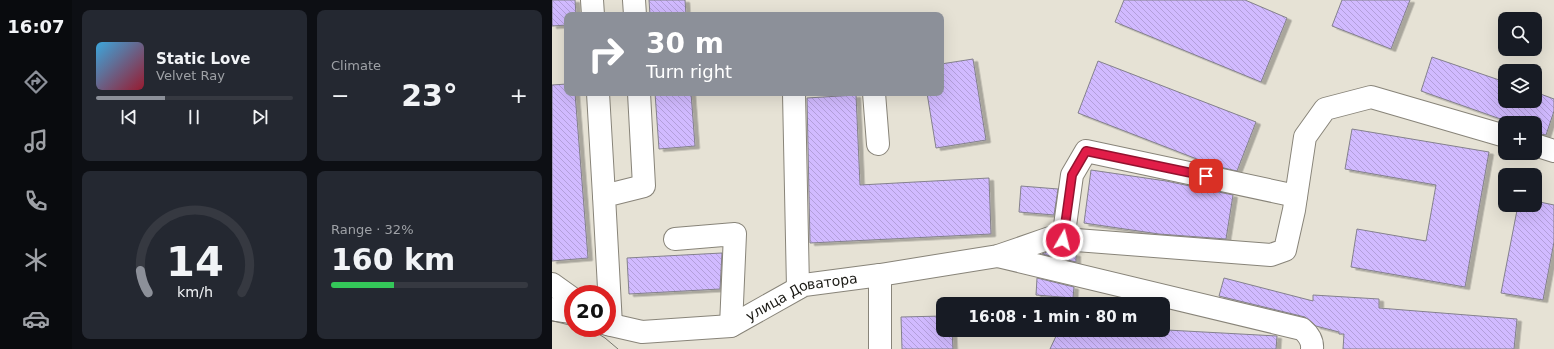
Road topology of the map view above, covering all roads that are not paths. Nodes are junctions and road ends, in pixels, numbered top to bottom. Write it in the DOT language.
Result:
graph roads {
  1 [pos="592,0"];
  2 [pos="634,0"];
  3 [pos="593,12"];
  4 [pos="635,12"];
  5 [pos="598,96"];
  6 [pos="639,96"];
  7 [pos="794,96"];
  8 [pos="874,96"];
  9 [pos="1498,134"];
  10 [pos="878,144"];
  11 [pos="1542,147"];
  12 [pos="1554,151"];
  13 [pos="604,196"];
  14 [pos="1296,196"];
  15 [pos="675,239"];
  16 [pos="1063,240"];
  17 [pos="998,256"];
  18 [pos="880,275"];
  19 [pos="552,284"];
  20 [pos="607,285"];
  21 [pos="798,288"];
  22 [pos="564,293"];
  23 [pos="552,309"];
  24 [pos="564,312"];
  25 [pos="616,326"];
  26 [pos="731,326"];
  27 [pos="642,332"];
  28 [pos="656,349"];
  29 [pos="880,349"];
  30 [pos="1312,349"];
  1 -- 3 [label="street"];
  2 -- 4 [label="street"];
  5 -- 13 [label="street"];
  6 -- 13 [label="street"];
  7 -- 21 [label="street"];
  8 -- 10 [label="street"];
  9 -- 14 [label="street"];
  11 -- 12 [label="street"];
  13 -- 20 [label="street"];
  14 -- 16 [label="street"];
  14 -- 16 [label="street"];
  15 -- 26 [label="street"];
  16 -- 17 [label="street"];
  17 -- 18 [label="street, улица Доватора"];
  17 -- 30 [label="street"];
  18 -- 21 [label="street, улица Доватора"];
  18 -- 29 [label="street"];
  19 -- 22 [label="street"];
  21 -- 26 [label="street, улица Доватора"];
  23 -- 24 [label="street"];
  25 -- 27 [label="street, улица Доватора"];
  26 -- 27 [label="street, улица Доватора"];
  27 -- 28 [label="street"];
}
